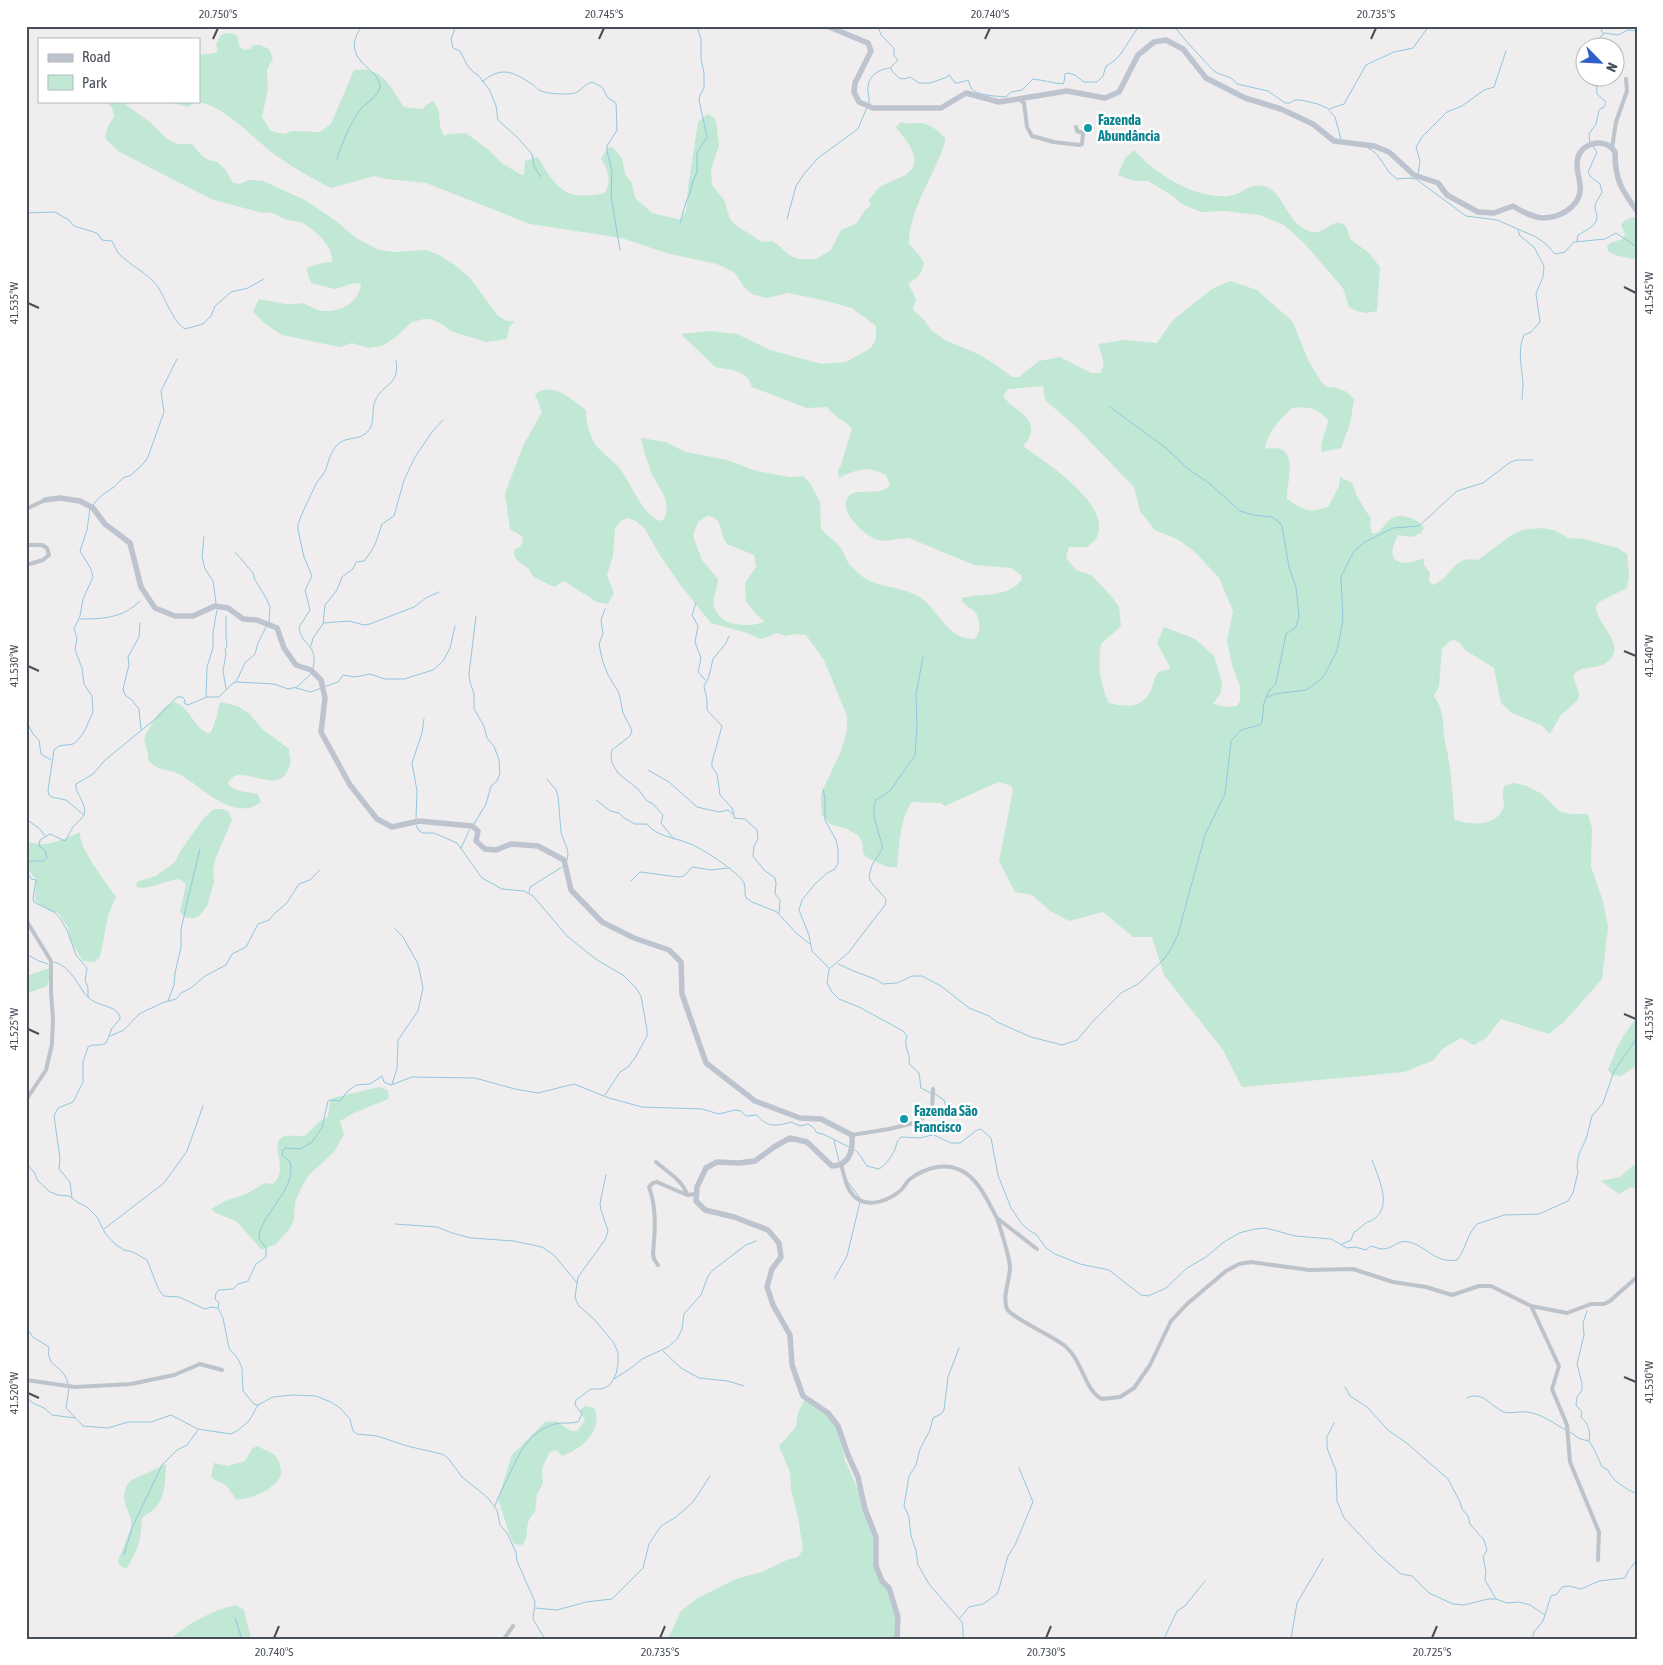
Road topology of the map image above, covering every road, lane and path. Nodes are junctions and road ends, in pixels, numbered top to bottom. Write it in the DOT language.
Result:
graph roads {
  1 [pos="827,26"];
  2 [pos="1626,79"];
  3 [pos="1019,99"];
  4 [pos="1076,127"];
  5 [pos="1612,148"];
  6 [pos="1637,210"];
  7 [pos="46,500"];
  8 [pos="26,508"];
  9 [pos="26,545"];
  10 [pos="26,565"];
  11 [pos="26,920"];
  12 [pos="933,1089"];
  13 [pos="26,1100"];
  14 [pos="852,1135"];
  15 [pos="656,1162"];
  16 [pos="841,1165"];
  17 [pos="697,1194"];
  18 [pos="687,1195"];
  19 [pos="997,1218"];
  20 [pos="1037,1249"];
  21 [pos="658,1265"];
  22 [pos="1637,1277"];
  23 [pos="1531,1306"];
  24 [pos="222,1370"];
  25 [pos="26,1380"];
  26 [pos="1598,1560"];
  27 [pos="513,1626"];
  28 [pos="504,1639"];
  29 [pos="897,1639"];
  1 -- 3 [label="street"];
  2 -- 5 [label="street"];
  3 -- 4 [label="street"];
  3 -- 5 [label="street"];
  5 -- 6 [label="street"];
  7 -- 8 [label="street"];
  7 -- 14 [label="street"];
  9 -- 10 [label="street"];
  11 -- 13 [label="street"];
  12 -- 14 [label="street"];
  14 -- 16 [label="street"];
  15 -- 18 [label="street"];
  16 -- 17 [label="street"];
  16 -- 19 [label="street"];
  17 -- 18 [label="street"];
  17 -- 29 [label="street"];
  18 -- 21 [label="street"];
  19 -- 20 [label="street"];
  19 -- 23 [label="street"];
  22 -- 23 [label="street"];
  23 -- 26 [label="street"];
  24 -- 25 [label="street"];
  27 -- 28 [label="street"];
}
